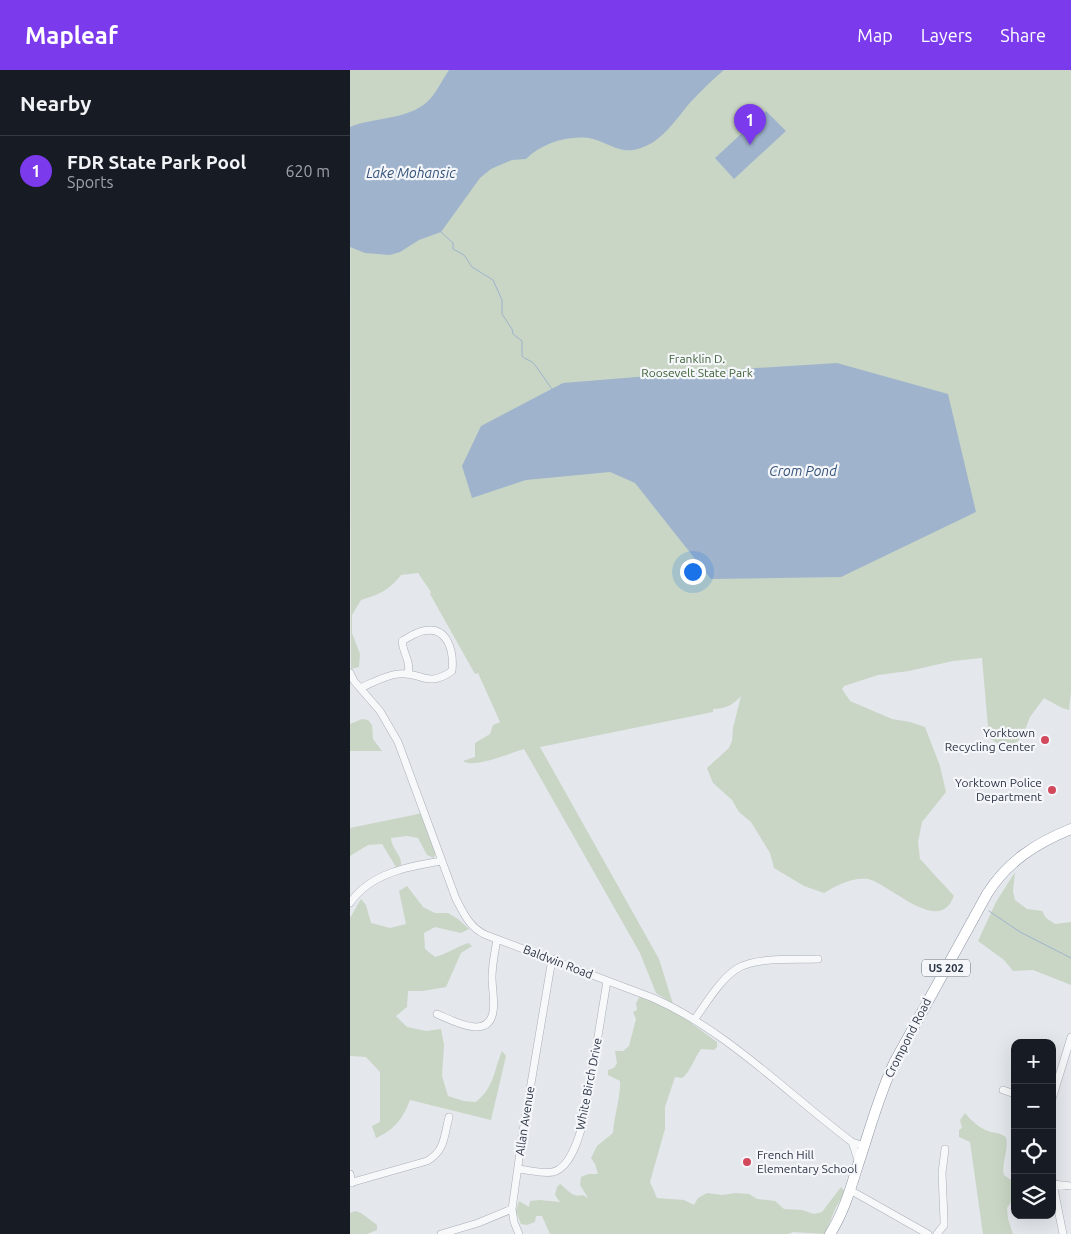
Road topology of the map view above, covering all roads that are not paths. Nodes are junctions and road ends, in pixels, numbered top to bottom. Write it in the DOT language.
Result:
graph roads {
  1 [pos="350,673"];
  2 [pos="408,674"];
  3 [pos="356,685"];
  4 [pos="1071,829"];
  5 [pos="442,860"];
  6 [pos="350,903"];
  7 [pos="497,939"];
  8 [pos="552,959"];
  9 [pos="818,959"];
  10 [pos="607,981"];
  11 [pos="437,1014"];
  12 [pos="694,1020"];
  13 [pos="1071,1037"];
  14 [pos="1056,1086"];
  15 [pos="1003,1090"];
  16 [pos="1011,1093"];
  17 [pos="449,1118"];
  18 [pos="852,1142"];
  19 [pos="864,1146"];
  20 [pos="945,1148"];
  21 [pos="859,1163"];
  22 [pos="518,1169"];
  23 [pos="350,1174"];
  24 [pos="351,1183"];
  25 [pos="1056,1183"];
  26 [pos="1071,1186"];
  27 [pos="850,1190"];
  28 [pos="1056,1200"];
  29 [pos="512,1209"];
  30 [pos="441,1234"];
  31 [pos="520,1234"];
  32 [pos="830,1234"];
  33 [pos="928,1234"];
  34 [pos="937,1234"];
  35 [pos="1063,1234"];
  1 -- 3 [label="street, Baldwin Road"];
  2 -- 2 [label="street"];
  2 -- 3 [label="street"];
  3 -- 5 [label="street, Baldwin Road"];
  4 -- 19 [label="highway, Crompond Road / US 202"];
  5 -- 6 [label="street"];
  5 -- 7 [label="street, Baldwin Road"];
  7 -- 8 [label="street, Baldwin Road"];
  7 -- 11 [label="street"];
  8 -- 10 [label="street, Baldwin Road"];
  8 -- 22 [label="street, Allan Avenue"];
  9 -- 12 [label="street"];
  10 -- 12 [label="street, Baldwin Road"];
  10 -- 22 [label="street, White Birch Drive"];
  12 -- 18 [label="street, Baldwin Road"];
  13 -- 14 [label="street"];
  15 -- 16 [label="street"];
  17 -- 24 [label="street"];
  18 -- 19 [label="street, Baldwin Road"];
  18 -- 21 [label="street"];
  19 -- 21 [label="highway, Crompond Road / US 202"];
  20 -- 34 [label="street"];
  21 -- 27 [label="highway, Crompond Road / US 202"];
  22 -- 29 [label="street, Allan Avenue"];
  23 -- 24 [label="street"];
  25 -- 26 [label="street"];
  27 -- 32 [label="highway, Crompond Road / US 202"];
  27 -- 33 [label="street"];
  28 -- 35 [label="street"];
  29 -- 30 [label="street"];
  29 -- 31 [label="street"];
}
